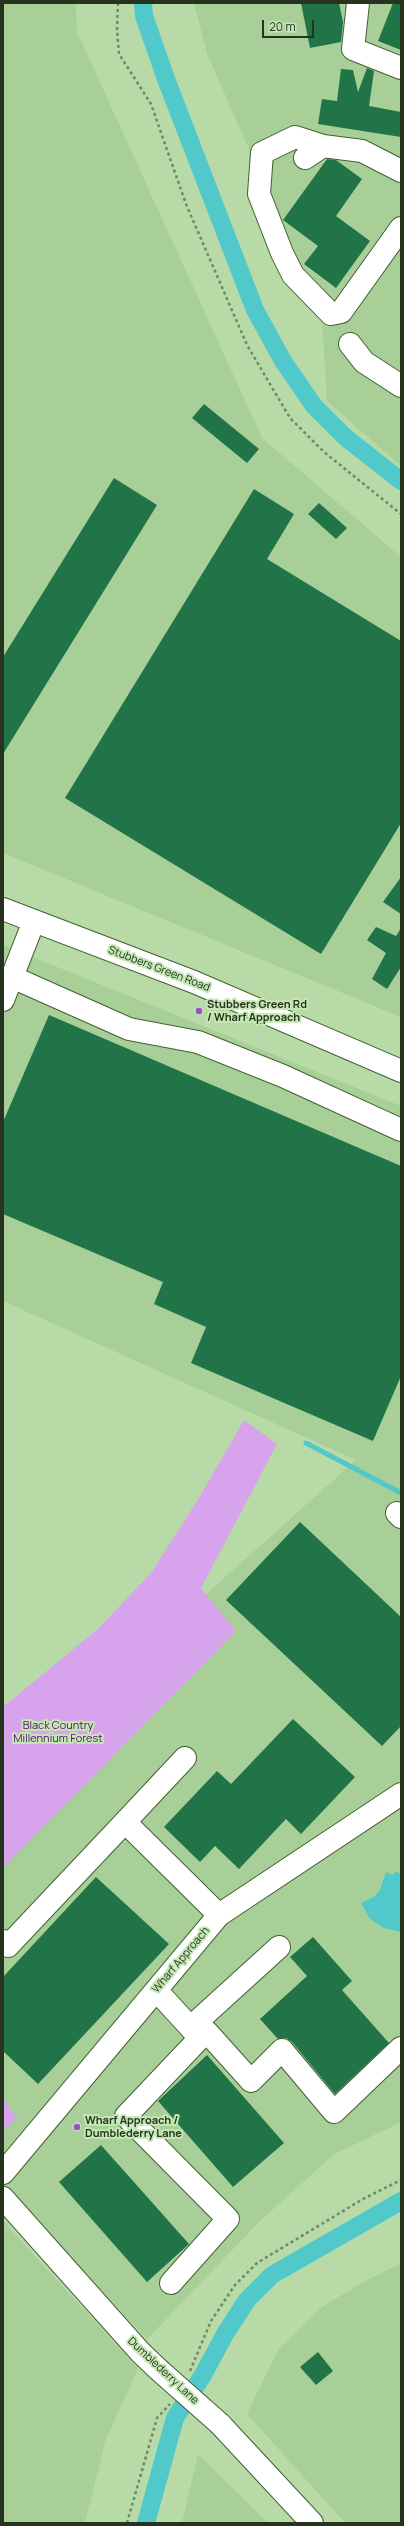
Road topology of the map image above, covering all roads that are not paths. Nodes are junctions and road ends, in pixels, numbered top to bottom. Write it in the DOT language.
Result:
graph roads {
  1 [pos="358,3"];
  2 [pos="401,68"];
  3 [pos="401,171"];
  4 [pos="401,228"];
  5 [pos="350,344"];
  6 [pos="401,386"];
  7 [pos="3,909"];
  8 [pos="34,921"];
  9 [pos="12,977"];
  10 [pos="3,1000"];
  11 [pos="401,1071"];
  12 [pos="401,1130"];
  13 [pos="185,1758"];
  14 [pos="401,1794"];
  15 [pos="125,1822"];
  16 [pos="219,1915"];
  17 [pos="3,1941"];
  18 [pos="279,1947"];
  19 [pos="156,1990"];
  20 [pos="195,2033"];
  21 [pos="401,2048"];
  22 [pos="3,2173"];
  23 [pos="3,2198"];
  24 [pos="171,2284"];
  25 [pos="312,2523"];
  1 -- 2 [label="street"];
  3 -- 4 [label="street"];
  5 -- 6 [label="street"];
  7 -- 8 [label="street, Stubbers Green Road"];
  8 -- 9 [label="street"];
  8 -- 11 [label="street, Stubbers Green Road"];
  9 -- 10 [label="street"];
  9 -- 12 [label="street"];
  13 -- 15 [label="street"];
  14 -- 16 [label="street, Wharf Approach"];
  15 -- 16 [label="street"];
  15 -- 17 [label="street"];
  16 -- 19 [label="street, Wharf Approach"];
  18 -- 20 [label="street"];
  19 -- 20 [label="street"];
  19 -- 22 [label="street, Wharf Approach"];
  20 -- 21 [label="street"];
  20 -- 24 [label="street"];
  23 -- 25 [label="street, Dumblederry Lane, bridge"];
}
